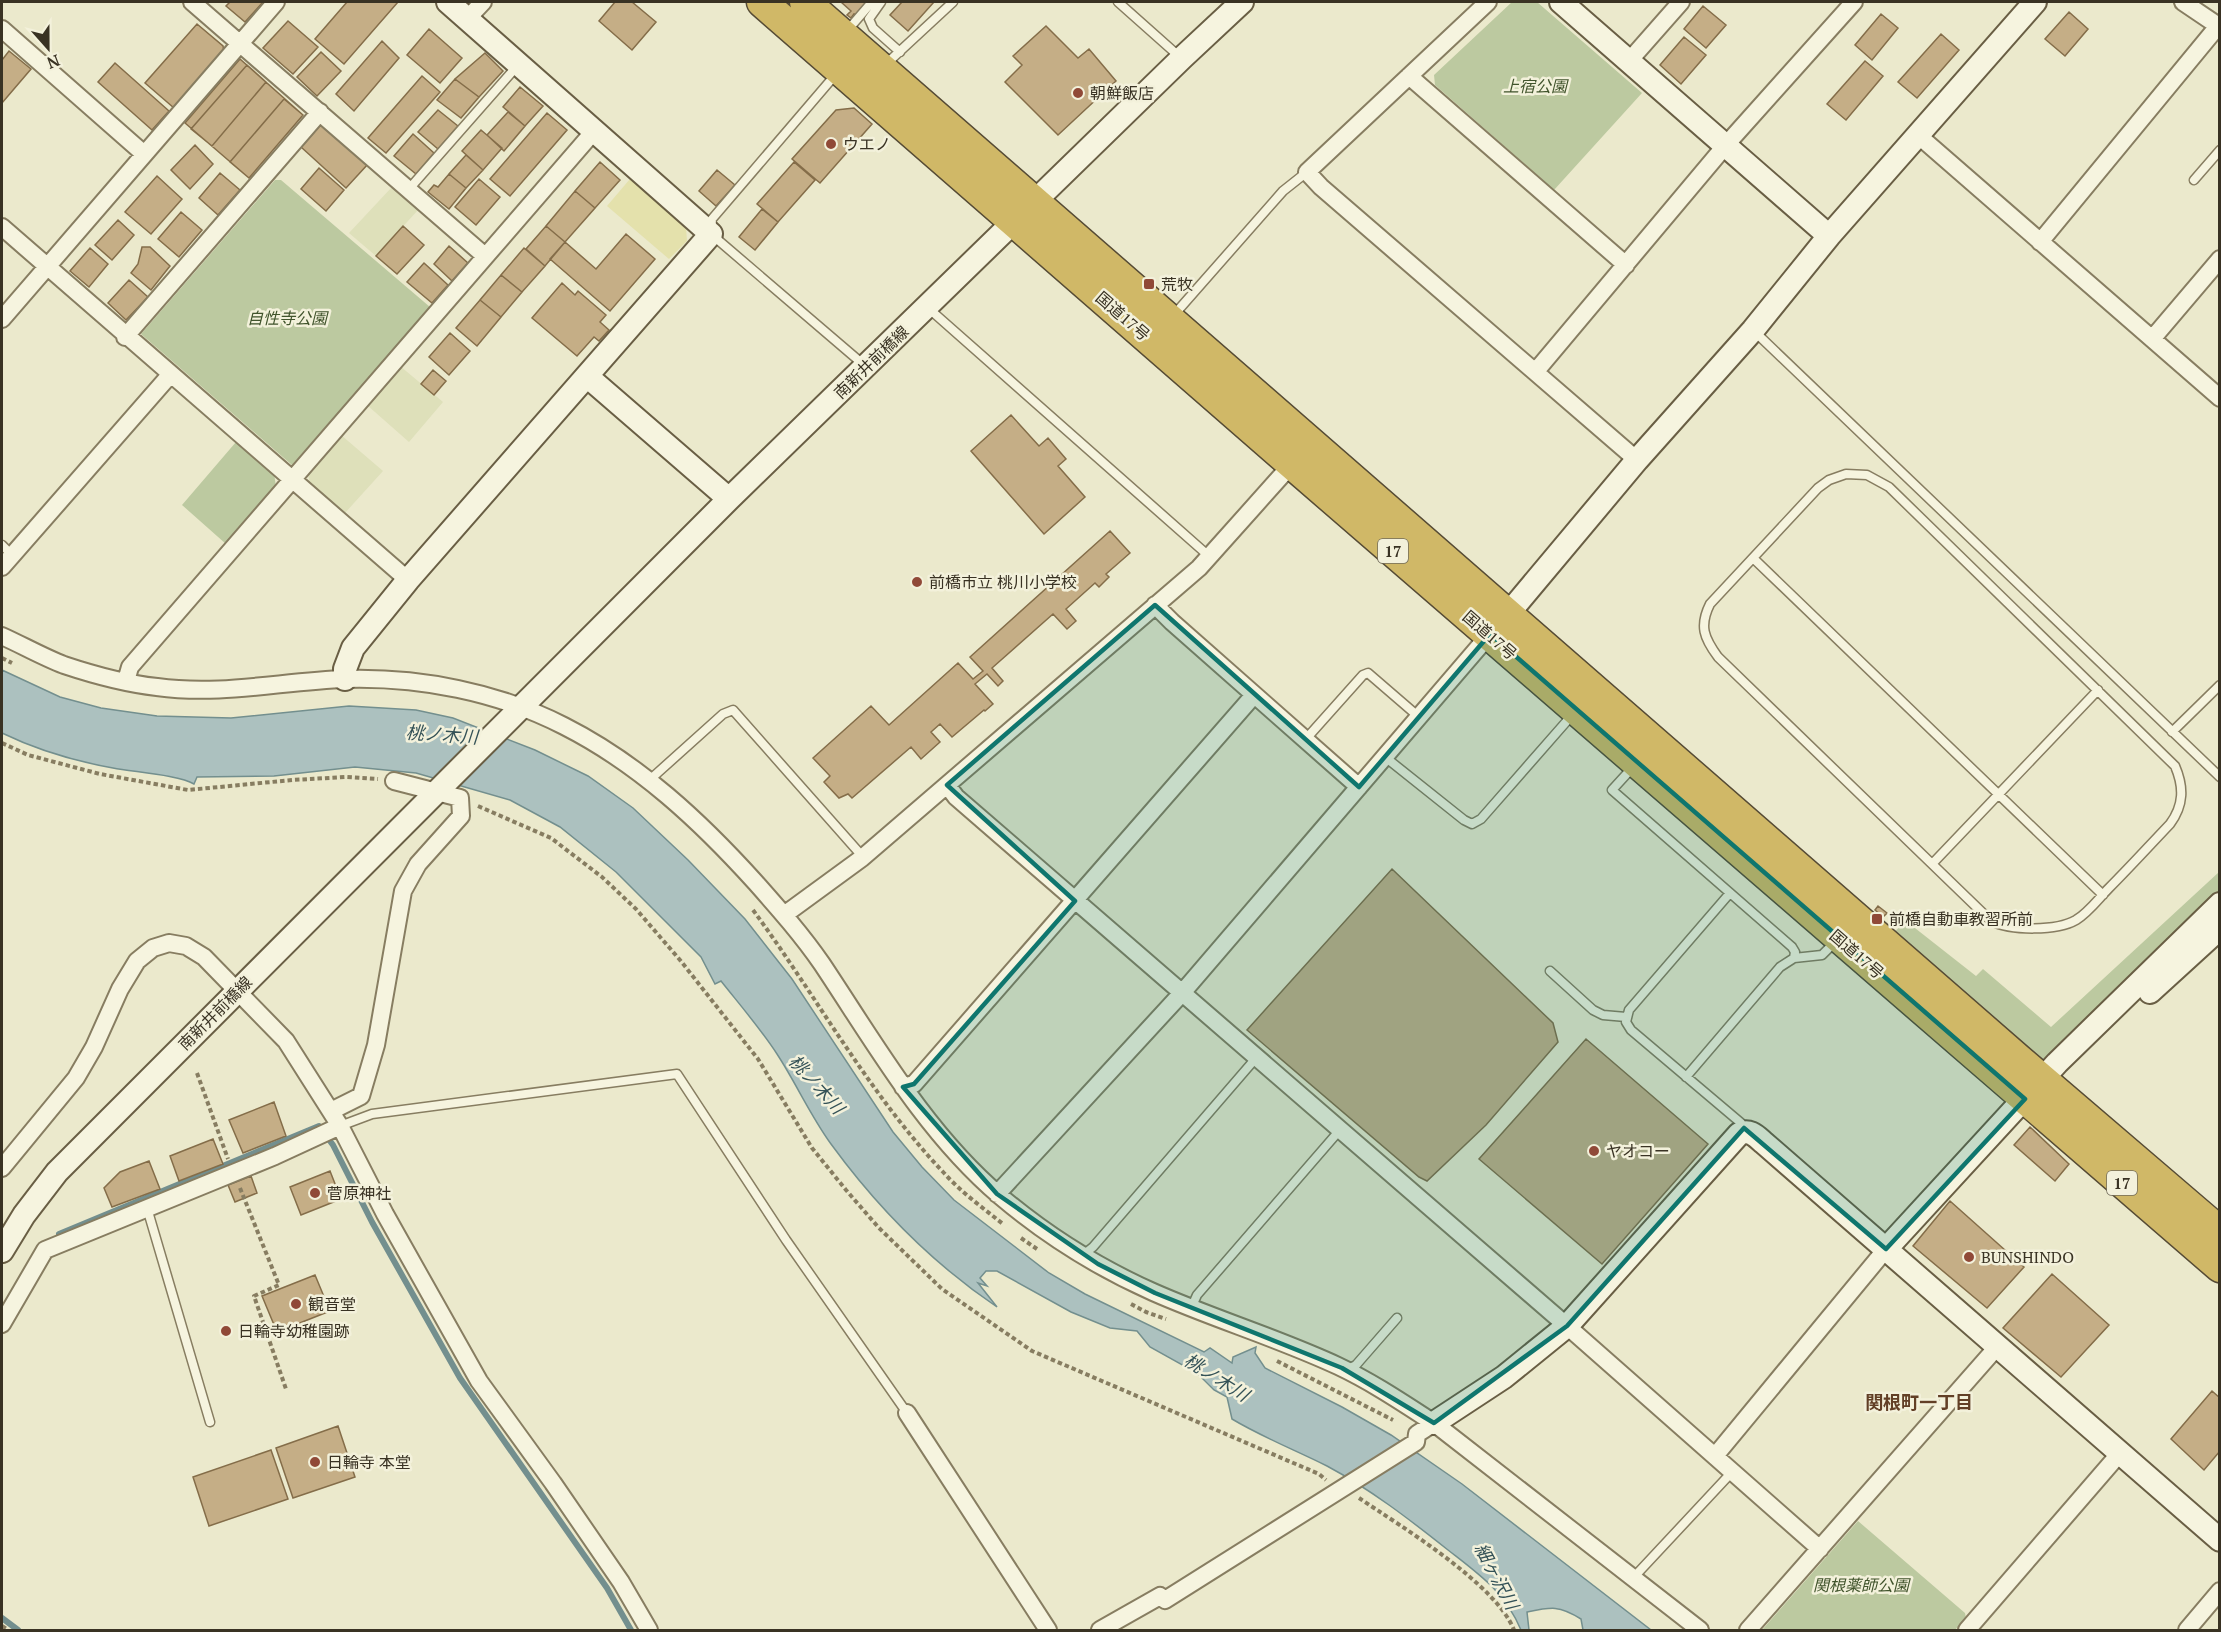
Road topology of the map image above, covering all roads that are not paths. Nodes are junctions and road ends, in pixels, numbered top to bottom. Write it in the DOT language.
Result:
graph roads {
  1 [pos="192,2"];
  2 [pos="276,2"];
  3 [pos="448,2"];
  4 [pos="762,2"];
  5 [pos="805,2"];
  6 [pos="872,2"];
  7 [pos="881,2"];
  8 [pos="953,2"];
  9 [pos="1118,2"];
  10 [pos="1242,2"];
  11 [pos="1488,2"];
  12 [pos="1560,2"];
  13 [pos="1681,2"];
  14 [pos="1854,2"];
  15 [pos="2035,2"];
  16 [pos="2183,2"];
  17 [pos="476,10"];
  18 [pos="2219,27"];
  19 [pos="2,29"];
  20 [pos="844,35"];
  21 [pos="240,42"];
  22 [pos="1182,58"];
  23 [pos="891,60"];
  24 [pos="1629,61"];
  25 [pos="519,64"];
  26 [pos="840,69"];
  27 [pos="1409,76"];
  28 [pos="320,112"];
  29 [pos="595,130"];
  30 [pos="1919,136"];
  31 [pos="1725,146"];
  32 [pos="2220,150"];
  33 [pos="143,153"];
  34 [pos="1307,172"];
  35 [pos="2194,180"];
  36 [pos="409,189"];
  37 [pos="1024,211"];
  38 [pos="2,227"];
  39 [pos="711,234"];
  40 [pos="1829,237"];
  41 [pos="2040,242"];
  42 [pos="485,256"];
  43 [pos="2220,259"];
  44 [pos="1626,265"];
  45 [pos="46,267"];
  46 [pos="927,307"];
  47 [pos="1170,318"];
  48 [pos="2,319"];
  49 [pos="1753,330"];
  50 [pos="125,337"];
  51 [pos="2152,339"];
  52 [pos="867,367"];
  53 [pos="1536,371"];
  54 [pos="170,375"];
  55 [pos="588,377"];
  56 [pos="2220,398"];
  57 [pos="1637,460"];
  58 [pos="1292,464"];
  59 [pos="291,481"];
  60 [pos="729,499"];
  61 [pos="5,556"];
  62 [pos="1210,557"];
  63 [pos="1752,558"];
  64 [pos="408,580"];
  65 [pos="1155,605"];
  66 [pos="1499,624"];
  67 [pos="2,636"];
  68 [pos="345,679"];
  69 [pos="126,681"];
  70 [pos="2220,685"];
  71 [pos="2098,690"];
  72 [pos="1254,695"];
  73 [pos="522,707"];
  74 [pos="1576,710"];
  75 [pos="1419,717"];
  76 [pos="2172,732"];
  77 [pos="1305,740"];
  78 [pos="1385,757"];
  79 [pos="1637,763"];
  80 [pos="2220,777"];
  81 [pos="647,778"];
  82 [pos="394,781"];
  83 [pos="946,785"];
  84 [pos="1359,787"];
  85 [pos="447,793"];
  86 [pos="1999,793"];
  87 [pos="863,857"];
  88 [pos="1933,863"];
  89 [pos="1730,893"];
  90 [pos="2103,894"];
  91 [pos="1075,901"];
  92 [pos="2220,904"];
  93 [pos="784,915"];
  94 [pos="2220,928"];
  95 [pos="1839,938"];
  96 [pos="1794,958"];
  97 [pos="1550,971"];
  98 [pos="237,990"];
  99 [pos="1182,993"];
  100 [pos="1626,1017"];
  101 [pos="1256,1058"];
  102 [pos="1686,1077"];
  103 [pos="903,1087"];
  104 [pos="2034,1090"];
  105 [pos="331,1111"];
  106 [pos="340,1126"];
  107 [pos="1339,1131"];
  108 [pos="1746,1131"];
  109 [pos="2,1168"];
  110 [pos="997,1194"];
  111 [pos="147,1208"];
  112 [pos="2220,1232"];
  113 [pos="1886,1249"];
  114 [pos="2,1251"];
  115 [pos="1083,1255"];
  116 [pos="2220,1267"];
  117 [pos="1187,1305"];
  118 [pos="1397,1318"];
  119 [pos="2,1324"];
  120 [pos="1567,1326"];
  121 [pos="1997,1347"];
  122 [pos="1346,1370"];
  123 [pos="907,1413"];
  124 [pos="210,1422"];
  125 [pos="1422,1433"];
  126 [pos="2120,1453"];
  127 [pos="1715,1456"];
  128 [pos="1733,1471"];
  129 [pos="2220,1540"];
  130 [pos="1820,1549"];
  131 [pos="1634,1577"];
  132 [pos="2220,1591"];
  133 [pos="649,1630"];
  134 [pos="1048,1630"];
  135 [pos="1100,1630"];
  136 [pos="1700,1630"];
  137 [pos="1748,1630"];
  138 [pos="1967,1630"];
  139 [pos="2187,1630"];
  1 -- 21 [label="street"];
  2 -- 21 [label="street"];
  3 -- 17 [label="street"];
  4 -- 26 [label="highway, 国道17号 / 17"];
  5 -- 20 [label="highway, 国道17号 / 17"];
  6 -- 20 [label="lane"];
  7 -- 23 [label="lane"];
  8 -- 23 [label="lane"];
  9 -- 22 [label="lane"];
  10 -- 22 [label="street, 南新井前橋線"];
  11 -- 27 [label="street"];
  12 -- 24 [label="street"];
  13 -- 24 [label="street"];
  14 -- 31 [label="street"];
  15 -- 30 [label="street"];
  16 -- 18 [label="street"];
  17 -- 25 [label="street"];
  18 -- 41 [label="street"];
  19 -- 33 [label="street"];
  20 -- 23 [label="highway, 国道17号 / 17"];
  21 -- 28 [label="street"];
  21 -- 33 [label="street"];
  22 -- 37 [label="street, 南新井前橋線"];
  23 -- 37 [label="highway, 国道17号 / 17"];
  24 -- 31 [label="street"];
  25 -- 29 [label="street"];
  25 -- 36 [label="lane"];
  26 -- 37 [label="highway, 国道17号 / 17"];
  26 -- 39 [label="lane"];
  27 -- 34 [label="street"];
  27 -- 44 [label="street"];
  28 -- 36 [label="street"];
  28 -- 50 [label="street"];
  29 -- 39 [label="street"];
  29 -- 42 [label="street"];
  30 -- 40 [label="street"];
  30 -- 41 [label="street"];
  31 -- 40 [label="street"];
  31 -- 44 [label="street"];
  32 -- 35 [label="lane"];
  33 -- 45 [label="street"];
  34 -- 47 [label="lane"];
  34 -- 53 [label="street"];
  36 -- 42 [label="street"];
  37 -- 46 [label="street, 南新井前橋線"];
  37 -- 47 [label="highway, 国道17号 / 17"];
  37 -- 58 [label="highway, 国道17号 / 17"];
  38 -- 45 [label="street"];
  39 -- 52 [label="lane"];
  39 -- 55 [label="street"];
  40 -- 49 [label="street"];
  41 -- 51 [label="street"];
  42 -- 59 [label="street"];
  43 -- 51 [label="street"];
  44 -- 53 [label="street"];
  45 -- 48 [label="street"];
  45 -- 50 [label="street"];
  46 -- 52 [label="street, 南新井前橋線"];
  46 -- 62 [label="lane"];
  47 -- 66 [label="highway, 国道17号 / 17"];
  49 -- 57 [label="street"];
  49 -- 76 [label="lane"];
  50 -- 54 [label="street"];
  51 -- 56 [label="street"];
  52 -- 60 [label="street, 南新井前橋線"];
  53 -- 57 [label="street"];
  54 -- 59 [label="street"];
  54 -- 61 [label="street"];
  55 -- 60 [label="street"];
  55 -- 64 [label="street"];
  57 -- 66 [label="street"];
  58 -- 62 [label="street"];
  58 -- 66 [label="highway, 国道17号 / 17"];
  59 -- 64 [label="street"];
  59 -- 69 [label="street"];
  60 -- 73 [label="street, 南新井前橋線"];
  62 -- 65 [label="street"];
  63 -- 71 [label="lane"];
  63 -- 86 [label="lane"];
  63 -- 88 [label="lane"];
  64 -- 68 [label="street"];
  65 -- 72 [label="street"];
  65 -- 83 [label="street"];
  66 -- 74 [label="highway, 国道17号 / 17"];
  66 -- 75 [label="street"];
  66 -- 104 [label="highway, 国道17号 / 17"];
  67 -- 69 [label="street"];
  68 -- 69 [label="street"];
  68 -- 73 [label="street"];
  70 -- 76 [label="lane"];
  71 -- 86 [label="lane"];
  71 -- 90 [label="lane"];
  72 -- 77 [label="street"];
  72 -- 91 [label="street"];
  73 -- 81 [label="street"];
  73 -- 85 [label="street, 南新井前橋線"];
  74 -- 78 [label="lane"];
  74 -- 79 [label="highway, 国道17号 / 17"];
  75 -- 77 [label="lane"];
  75 -- 78 [label="street"];
  76 -- 80 [label="lane"];
  77 -- 84 [label="street"];
  78 -- 84 [label="street"];
  79 -- 89 [label="lane"];
  79 -- 95 [label="highway, 国道17号 / 17"];
  81 -- 87 [label="lane"];
  81 -- 93 [label="street"];
  82 -- 85 [label="street"];
  83 -- 87 [label="street"];
  83 -- 91 [label="street"];
  84 -- 99 [label="street"];
  85 -- 98 [label="street, 南新井前橋線"];
  85 -- 105 [label="street"];
  86 -- 88 [label="lane"];
  86 -- 90 [label="lane"];
  87 -- 93 [label="street"];
  88 -- 90 [label="lane"];
  89 -- 96 [label="lane"];
  89 -- 100 [label="lane"];
  91 -- 99 [label="street"];
  91 -- 103 [label="street"];
  92 -- 104 [label="street"];
  93 -- 103 [label="street"];
  94 -- 104 [label="street"];
  95 -- 96 [label="lane"];
  95 -- 104 [label="highway, 国道17号 / 17"];
  96 -- 102 [label="lane"];
  97 -- 100 [label="lane"];
  98 -- 105 [label="street"];
  98 -- 109 [label="street"];
  98 -- 114 [label="street, 南新井前橋線"];
  99 -- 101 [label="street"];
  99 -- 110 [label="street"];
  100 -- 102 [label="lane"];
  101 -- 107 [label="street"];
  101 -- 115 [label="lane"];
  102 -- 108 [label="lane"];
  103 -- 110 [label="street"];
  104 -- 112 [label="highway, 国道17号 / 17"];
  104 -- 113 [label="street"];
  104 -- 116 [label="highway, 国道17号 / 17"];
  105 -- 106 [label="street"];
  106 -- 111 [label="street"];
  106 -- 123 [label="lane"];
  106 -- 133 [label="street"];
  107 -- 117 [label="lane"];
  107 -- 120 [label="street"];
  108 -- 113 [label="street"];
  108 -- 120 [label="street"];
  110 -- 115 [label="street"];
  111 -- 119 [label="street"];
  111 -- 124 [label="lane"];
  113 -- 121 [label="street"];
  113 -- 127 [label="street"];
  115 -- 117 [label="street"];
  117 -- 122 [label="street"];
  118 -- 122 [label="lane"];
  120 -- 125 [label="street"];
  120 -- 127 [label="street"];
  121 -- 126 [label="street"];
  121 -- 130 [label="street"];
  122 -- 125 [label="street"];
  123 -- 134 [label="street"];
  125 -- 131 [label="street"];
  125 -- 135 [label="street"];
  126 -- 129 [label="street"];
  126 -- 138 [label="street"];
  127 -- 128 [label="street"];
  128 -- 130 [label="street"];
  128 -- 131 [label="lane"];
  130 -- 137 [label="street"];
  131 -- 136 [label="street"];
  132 -- 139 [label="street"];
}
